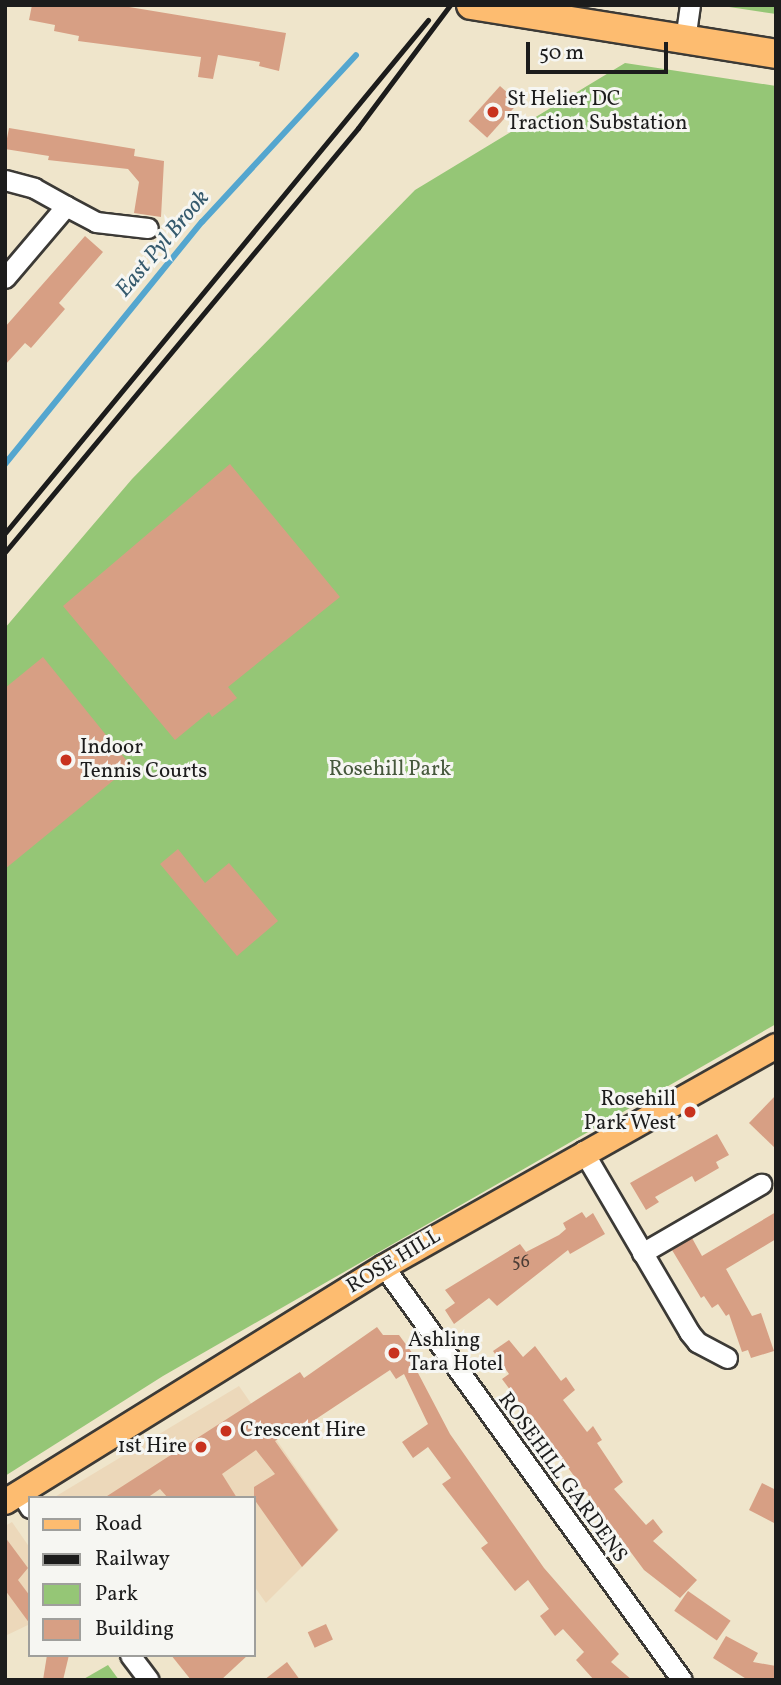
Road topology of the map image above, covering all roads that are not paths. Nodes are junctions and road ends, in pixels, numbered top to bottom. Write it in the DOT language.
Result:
graph roads {
  1 [pos="471,5"];
  2 [pos="690,5"];
  3 [pos="685,40"];
  4 [pos="776,54"];
  5 [pos="5,180"];
  6 [pos="66,206"];
  7 [pos="148,228"];
  8 [pos="5,278"];
  9 [pos="774,1052"];
  10 [pos="583,1151"];
  11 [pos="761,1184"];
  12 [pos="642,1253"];
  13 [pos="384,1267"];
  14 [pos="727,1358"];
  15 [pos="18,1500"];
  16 [pos="132,1657"];
  17 [pos="149,1680"];
  18 [pos="682,1680"];
  1 -- 3 [label="highway"];
  2 -- 3 [label="street"];
  3 -- 4 [label="highway"];
  5 -- 6 [label="street"];
  6 -- 7 [label="street"];
  6 -- 8 [label="street"];
  9 -- 10 [label="main road, ROSE HILL"];
  10 -- 12 [label="street"];
  10 -- 13 [label="main road, ROSE HILL"];
  11 -- 12 [label="street"];
  12 -- 14 [label="street"];
  13 -- 15 [label="main road, ROSE HILL"];
  13 -- 18 [label="street, ROSEHILL GARDENS"];
  16 -- 17 [label="street"];
}
